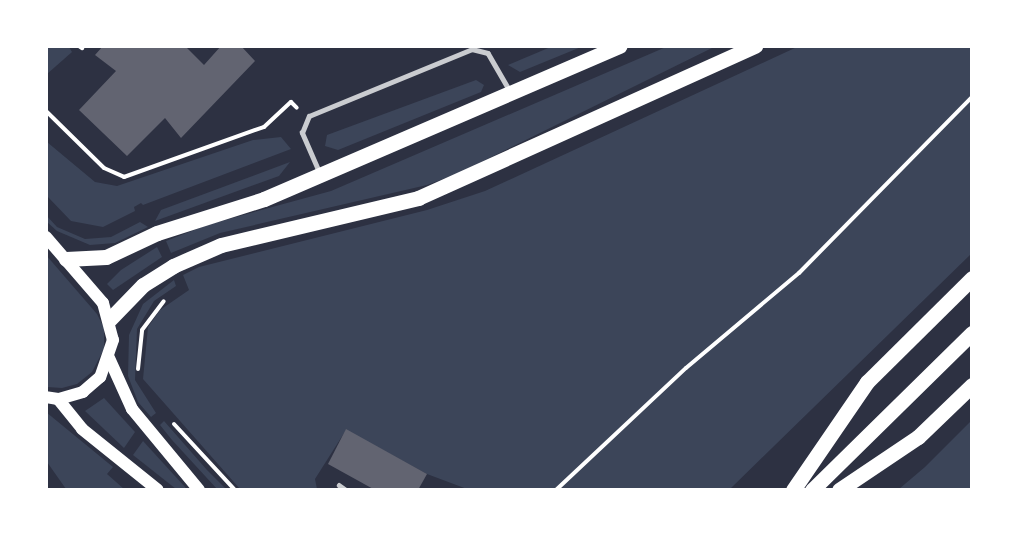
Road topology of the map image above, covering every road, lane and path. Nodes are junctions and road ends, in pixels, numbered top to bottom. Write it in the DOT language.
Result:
graph roads {
  1 [pos="620,46"];
  2 [pos="755,46"];
  3 [pos="512,93"];
  4 [pos="972,97"];
  5 [pos="46,111"];
  6 [pos="308,118"];
  7 [pos="320,175"];
  8 [pos="46,237"];
  9 [pos="66,259"];
  10 [pos="173,266"];
  11 [pos="972,278"];
  12 [pos="110,319"];
  13 [pos="972,333"];
  14 [pos="110,358"];
  15 [pos="138,376"];
  16 [pos="972,385"];
  17 [pos="52,398"];
  18 [pos="169,418"];
  19 [pos="339,485"];
  20 [pos="158,489"];
  21 [pos="199,489"];
  22 [pos="235,489"];
  23 [pos="346,489"];
  24 [pos="556,489"];
  25 [pos="793,489"];
  26 [pos="812,489"];
  27 [pos="839,489"];
  1 -- 3 [label="main road"];
  2 -- 10 [label="main road"];
  3 -- 6 [label="lane"];
  3 -- 7 [label="main road"];
  4 -- 24 [label="path"];
  5 -- 6 [label="path"];
  6 -- 7 [label="lane"];
  7 -- 9 [label="main road"];
  8 -- 9 [label="main road"];
  9 -- 12 [label="main road"];
  10 -- 12 [label="main road"];
  10 -- 15 [label="path"];
  11 -- 25 [label="main road"];
  12 -- 14 [label="main road"];
  13 -- 26 [label="main road"];
  14 -- 17 [label="main road"];
  14 -- 21 [label="main road"];
  16 -- 27 [label="main road"];
  17 -- 20 [label="main road"];
  18 -- 22 [label="path"];
  19 -- 23 [label="lane"];
}
